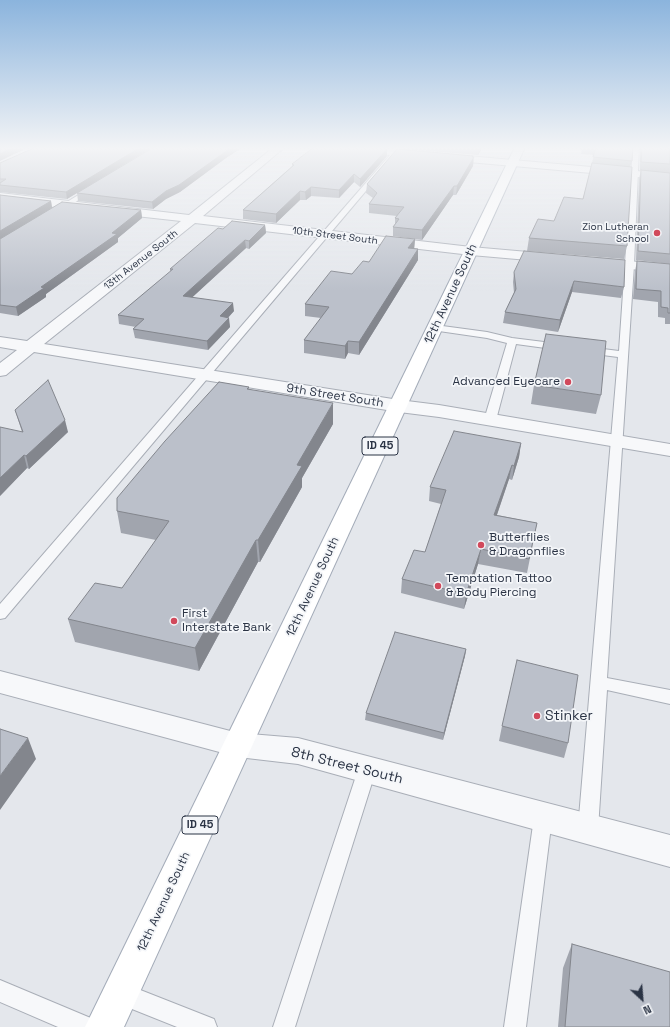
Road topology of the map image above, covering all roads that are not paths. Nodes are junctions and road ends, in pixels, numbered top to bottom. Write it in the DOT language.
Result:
graph roads {
  1 [pos="82,195"];
  2 [pos="221,195"];
  3 [pos="358,195"];
  4 [pos="498,195"];
  5 [pos="634,195"];
  6 [pos="0,197"];
  7 [pos="66,205"];
  8 [pos="46,217"];
  9 [pos="192,219"];
  10 [pos="325,234"];
  11 [pos="471,251"];
  12 [pos="561,259"];
  13 [pos="584,261"];
  14 [pos="630,265"];
  15 [pos="670,269"];
  16 [pos="435,328"];
  17 [pos="512,341"];
  18 [pos="0,342"];
  19 [pos="30,347"];
  20 [pos="623,355"];
  21 [pos="0,371"];
  22 [pos="205,375"];
  23 [pos="399,406"];
  24 [pos="490,420"];
  25 [pos="616,441"];
  26 [pos="670,450"];
  27 [pos="0,614"];
  28 [pos="0,682"];
  29 [pos="598,682"];
  30 [pos="670,697"];
  31 [pos="238,745"];
  32 [pos="367,770"];
  33 [pos="543,818"];
  34 [pos="588,828"];
  35 [pos="670,851"];
  36 [pos="0,991"];
  37 [pos="120,993"];
  38 [pos="85,1027"];
  39 [pos="104,1027"];
  40 [pos="206,1027"];
  41 [pos="284,1027"];
  42 [pos="515,1027"];
  1 -- 7 [label="lane"];
  2 -- 9 [label="street, 13th Avenue South"];
  3 -- 10 [label="lane"];
  4 -- 11 [label="main road, 12th Avenue South / ID 45"];
  5 -- 14 [label="lane"];
  6 -- 7 [label="street, 10th Street South"];
  7 -- 8 [label="lane"];
  7 -- 9 [label="street, 10th Street South"];
  9 -- 10 [label="street, 10th Street South"];
  9 -- 19 [label="street, 13th Avenue South"];
  10 -- 11 [label="street, 10th Street South"];
  10 -- 22 [label="lane"];
  11 -- 12 [label="street, 10th Street South"];
  11 -- 16 [label="main road, 12th Avenue South / ID 45"];
  13 -- 14 [label="street"];
  14 -- 15 [label="street"];
  14 -- 20 [label="lane"];
  16 -- 17 [label="lane"];
  16 -- 23 [label="main road, 12th Avenue South / ID 45"];
  17 -- 20 [label="lane"];
  17 -- 24 [label="lane"];
  18 -- 19 [label="street, 9th Street South"];
  19 -- 21 [label="street, 13th Avenue South"];
  19 -- 22 [label="street, 9th Street South"];
  20 -- 25 [label="lane"];
  22 -- 23 [label="street, 9th Street South"];
  22 -- 27 [label="lane"];
  23 -- 24 [label="street, 9th Street South"];
  23 -- 31 [label="main road, 12th Avenue South / ID 45"];
  24 -- 25 [label="street, 9th Street South"];
  25 -- 26 [label="street, 9th Street South"];
  25 -- 29 [label="lane"];
  28 -- 31 [label="street, 8th Street South"];
  29 -- 30 [label="lane"];
  29 -- 34 [label="lane"];
  31 -- 32 [label="street, 8th Street South"];
  31 -- 37 [label="main road, 12th Avenue South / ID 45"];
  32 -- 33 [label="street, 8th Street South"];
  32 -- 41 [label="lane"];
  33 -- 34 [label="street, 8th Street South"];
  33 -- 42 [label="lane"];
  34 -- 35 [label="street, 8th Street South"];
  36 -- 38 [label="lane"];
  37 -- 39 [label="main road, 12th Avenue South / ID 45"];
  37 -- 40 [label="lane"];
}
